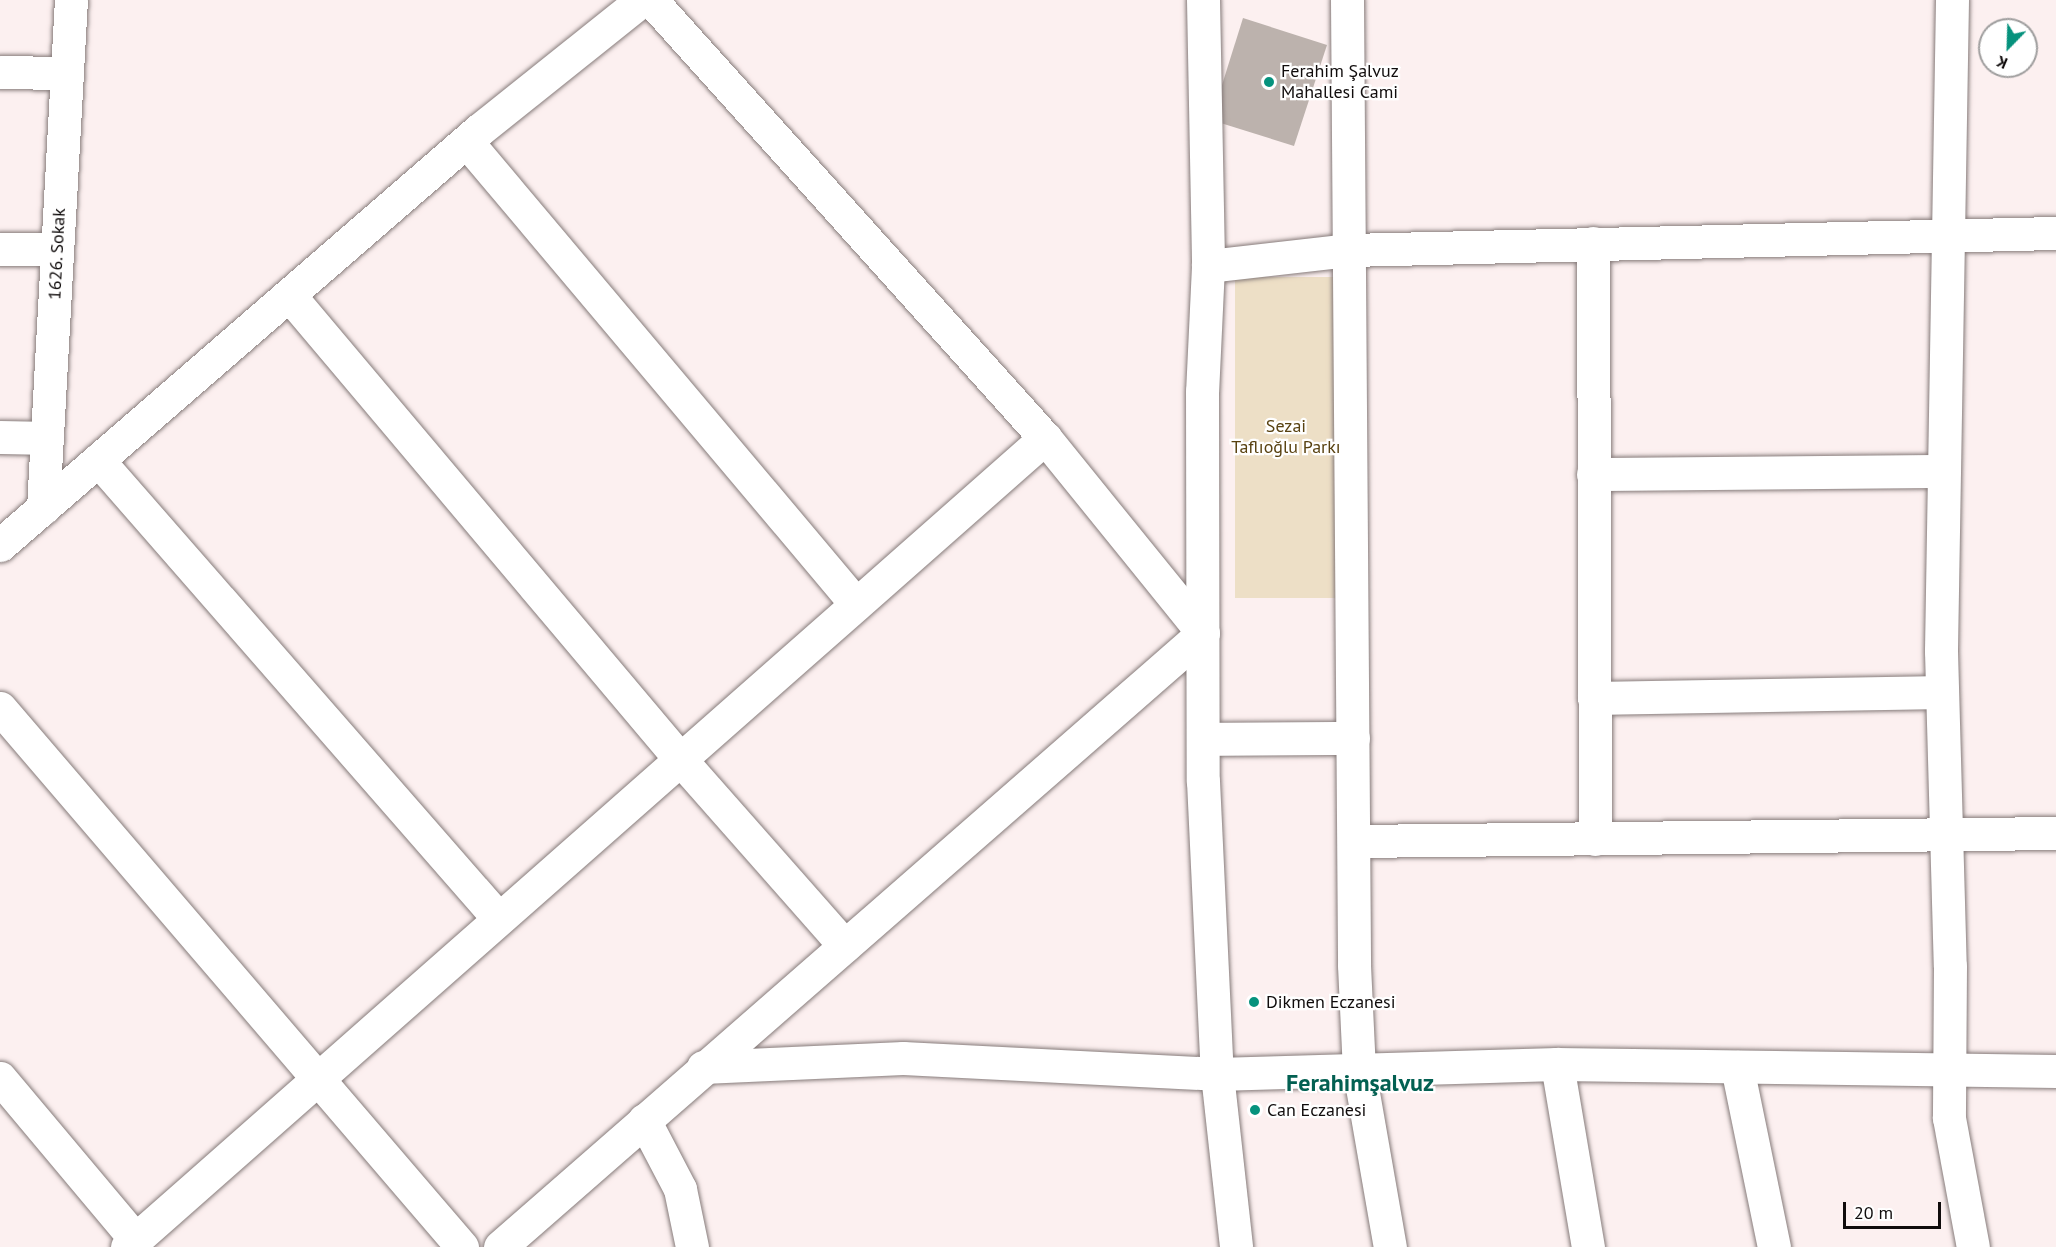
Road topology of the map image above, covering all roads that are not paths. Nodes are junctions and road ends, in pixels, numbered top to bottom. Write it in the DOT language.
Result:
graph roads {
  1 [pos="71,0"];
  2 [pos="642,0"];
  3 [pos="651,0"];
  4 [pos="1203,0"];
  5 [pos="1347,0"];
  6 [pos="1952,0"];
  7 [pos="0,72"];
  8 [pos="67,73"];
  9 [pos="466,142"];
  10 [pos="1948,233"];
  11 [pos="2056,233"];
  12 [pos="1593,243"];
  13 [pos="0,249"];
  14 [pos="57,249"];
  15 [pos="1349,250"];
  16 [pos="1208,266"];
  17 [pos="289,295"];
  18 [pos="0,438"];
  19 [pos="46,438"];
  20 [pos="1045,438"];
  21 [pos="98,460"];
  22 [pos="1944,471"];
  23 [pos="1593,474"];
  24 [pos="43,508"];
  25 [pos="0,545"];
  26 [pos="856,604"];
  27 [pos="1203,633"];
  28 [pos="1942,692"];
  29 [pos="1594,698"];
  30 [pos="0,708"];
  31 [pos="1353,738"];
  32 [pos="1204,739"];
  33 [pos="680,759"];
  34 [pos="2056,833"];
  35 [pos="1946,835"];
  36 [pos="1595,839"];
  37 [pos="1354,841"];
  38 [pos="500,919"];
  39 [pos="845,946"];
  40 [pos="1557,1064"];
  41 [pos="703,1067"];
  42 [pos="1737,1067"];
  43 [pos="1359,1070"];
  44 [pos="1949,1071"];
  45 [pos="2056,1071"];
  46 [pos="1217,1074"];
  47 [pos="320,1077"];
  48 [pos="0,1078"];
  49 [pos="644,1120"];
  50 [pos="132,1243"];
  51 [pos="462,1247"];
  52 [pos="500,1247"];
  53 [pos="692,1247"];
  54 [pos="1236,1247"];
  55 [pos="1390,1247"];
  56 [pos="1588,1247"];
  57 [pos="1774,1247"];
  58 [pos="1973,1247"];
  1 -- 8 [label="street, 1626. Sokak"];
  2 -- 9 [label="street"];
  3 -- 20 [label="street"];
  4 -- 16 [label="street"];
  5 -- 15 [label="street"];
  6 -- 10 [label="street"];
  7 -- 8 [label="street"];
  8 -- 14 [label="street, 1626. Sokak"];
  9 -- 17 [label="street"];
  9 -- 26 [label="street"];
  10 -- 11 [label="street"];
  10 -- 12 [label="street"];
  10 -- 22 [label="street"];
  12 -- 15 [label="street"];
  12 -- 23 [label="street"];
  13 -- 14 [label="street"];
  14 -- 19 [label="street, 1626. Sokak"];
  15 -- 16 [label="street"];
  15 -- 31 [label="street"];
  16 -- 27 [label="street"];
  17 -- 21 [label="street"];
  17 -- 33 [label="street"];
  18 -- 19 [label="street"];
  19 -- 24 [label="street, 1626. Sokak"];
  20 -- 26 [label="street"];
  20 -- 27 [label="street"];
  21 -- 24 [label="street"];
  21 -- 38 [label="street"];
  22 -- 23 [label="street"];
  22 -- 28 [label="street"];
  23 -- 29 [label="street"];
  24 -- 25 [label="street"];
  26 -- 33 [label="street"];
  27 -- 32 [label="street"];
  27 -- 39 [label="street"];
  28 -- 29 [label="street"];
  28 -- 35 [label="street"];
  29 -- 36 [label="street"];
  30 -- 47 [label="street"];
  31 -- 32 [label="street"];
  31 -- 37 [label="street"];
  32 -- 46 [label="street"];
  33 -- 38 [label="street"];
  33 -- 39 [label="street"];
  34 -- 35 [label="street"];
  35 -- 36 [label="street"];
  35 -- 44 [label="street"];
  36 -- 37 [label="street"];
  37 -- 43 [label="street"];
  38 -- 47 [label="street"];
  39 -- 41 [label="street"];
  40 -- 42 [label="street"];
  40 -- 43 [label="street"];
  40 -- 56 [label="street"];
  41 -- 46 [label="street"];
  41 -- 49 [label="street"];
  42 -- 44 [label="street"];
  42 -- 57 [label="street"];
  43 -- 46 [label="street"];
  43 -- 55 [label="street"];
  44 -- 45 [label="street"];
  44 -- 58 [label="street"];
  46 -- 54 [label="street"];
  47 -- 50 [label="street"];
  47 -- 51 [label="street"];
  48 -- 50 [label="street"];
  49 -- 52 [label="street"];
  49 -- 53 [label="street"];
}
